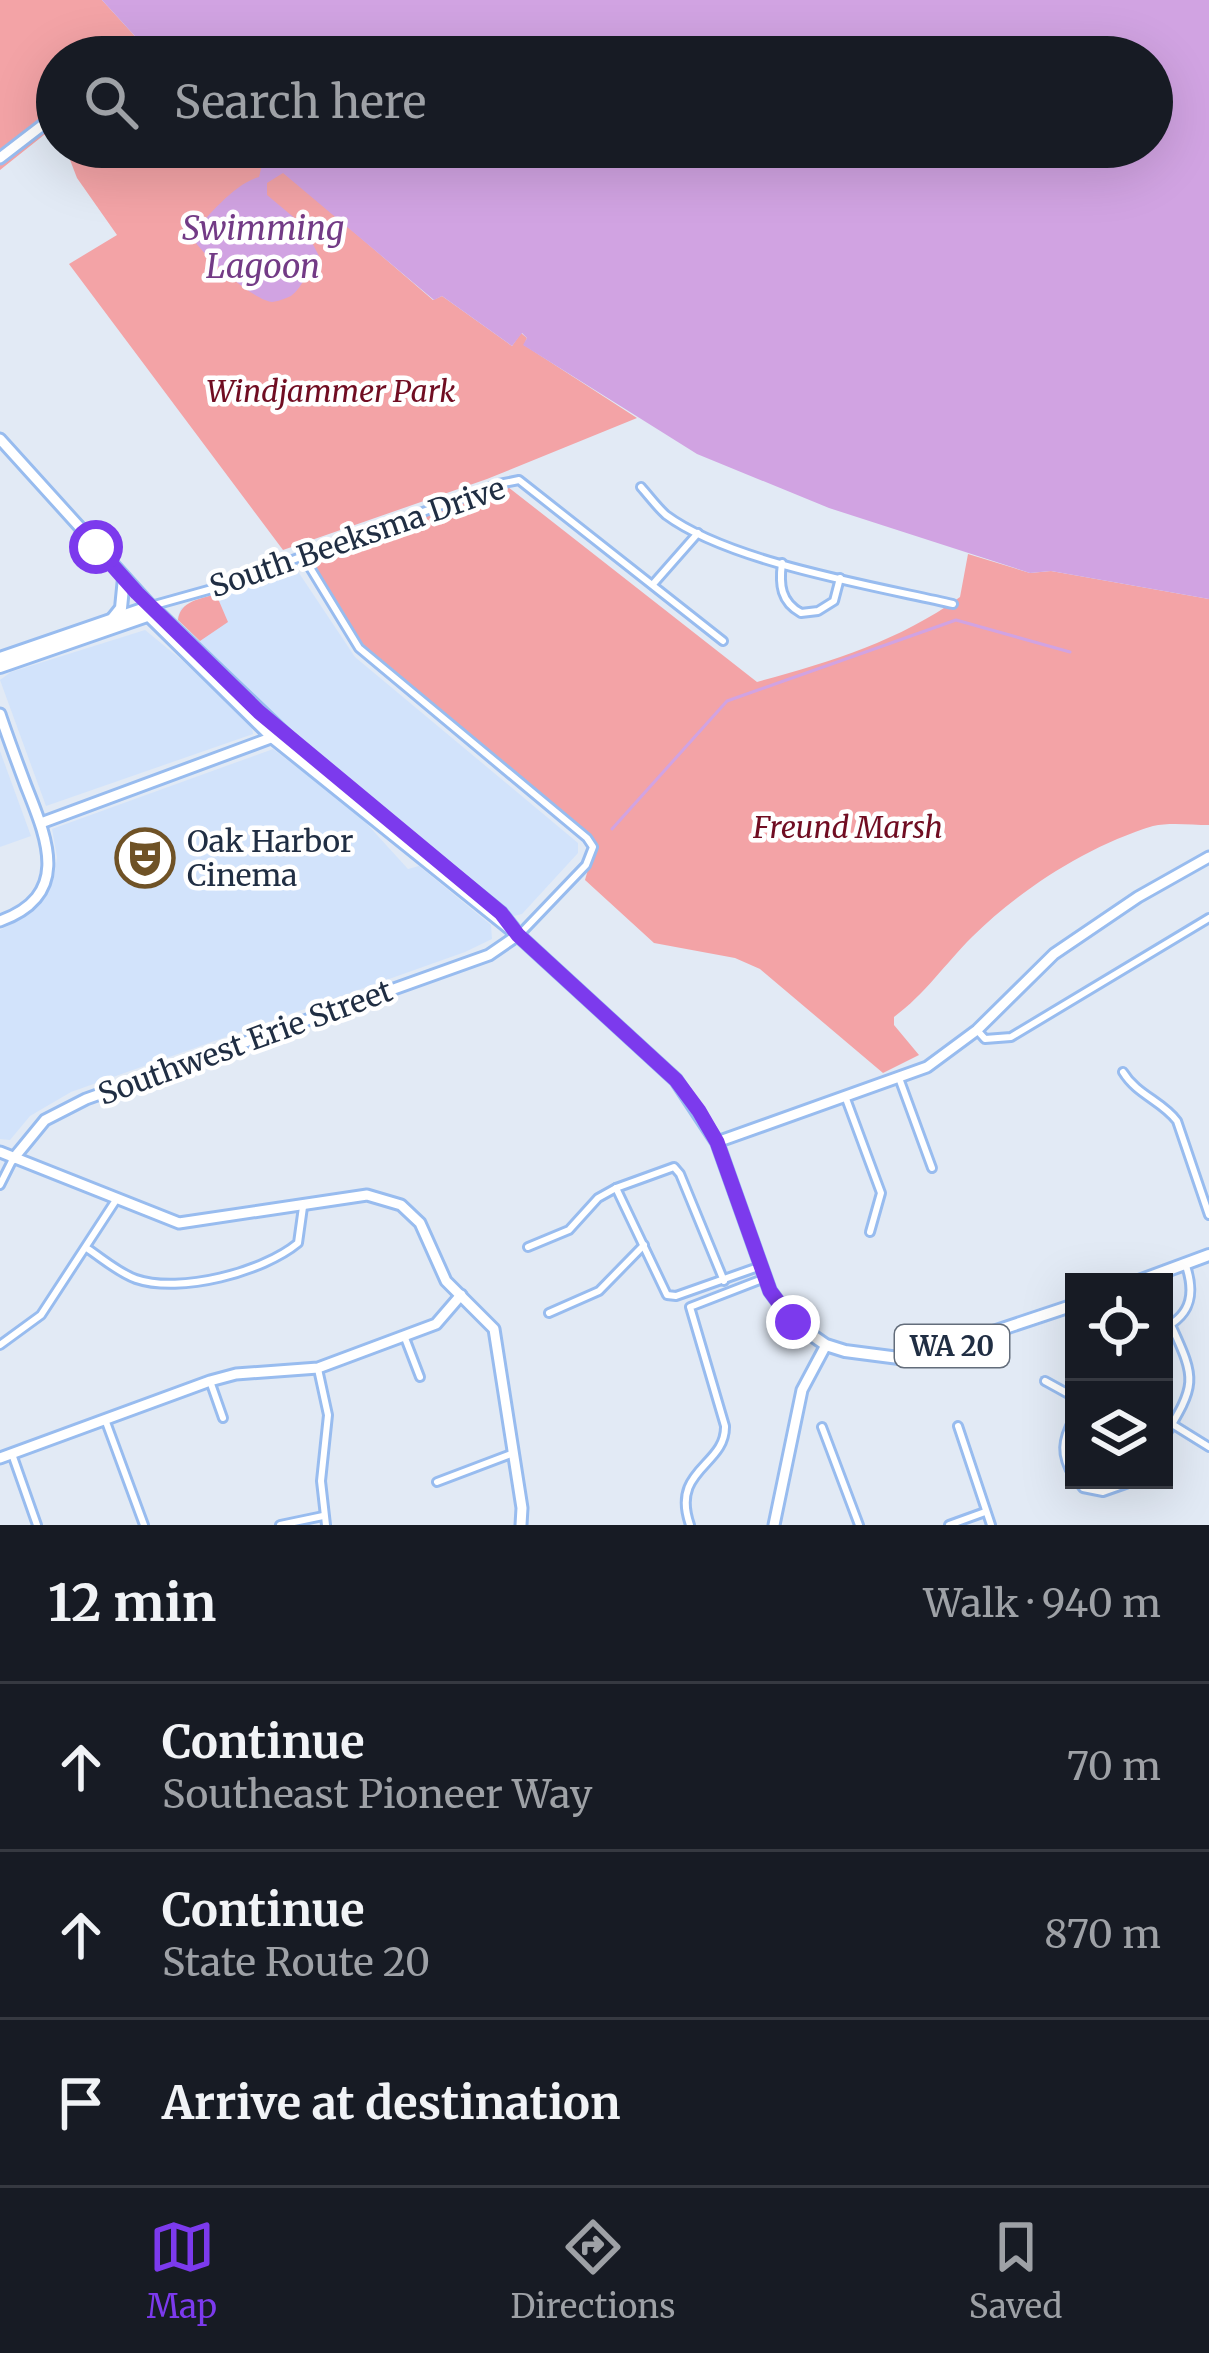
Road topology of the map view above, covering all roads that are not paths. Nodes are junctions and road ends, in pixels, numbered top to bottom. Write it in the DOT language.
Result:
graph roads {
  1 [pos="36,130"];
  2 [pos="0,158"];
  3 [pos="0,439"];
  4 [pos="641,487"];
  5 [pos="698,533"];
  6 [pos="303,556"];
  7 [pos="782,563"];
  8 [pos="124,578"];
  9 [pos="840,578"];
  10 [pos="654,583"];
  11 [pos="953,604"];
  12 [pos="150,610"];
  13 [pos="113,618"];
  14 [pos="723,641"];
  15 [pos="0,662"];
  16 [pos="0,714"];
  17 [pos="272,737"];
  18 [pos="287,737"];
  19 [pos="41,823"];
  20 [pos="1209,857"];
  21 [pos="1209,918"];
  22 [pos="0,920"];
  23 [pos="518,935"];
  24 [pos="980,1027"];
  25 [pos="1123,1072"];
  26 [pos="899,1078"];
  27 [pos="845,1096"];
  28 [pos="717,1142"];
  29 [pos="0,1152"];
  30 [pos="13,1159"];
  31 [pos="932,1168"];
  32 [pos="0,1185"];
  33 [pos="616,1188"];
  34 [pos="116,1200"];
  35 [pos="302,1203"];
  36 [pos="1209,1214"];
  37 [pos="870,1232"];
  38 [pos="644,1245"];
  39 [pos="528,1247"];
  40 [pos="88,1249"];
  41 [pos="1209,1255"];
  42 [pos="1185,1263"];
  43 [pos="763,1272"];
  44 [pos="1159,1273"];
  45 [pos="724,1281"];
  46 [pos="461,1295"];
  47 [pos="1065,1308"];
  48 [pos="549,1313"];
  49 [pos="1173,1320"];
  50 [pos="1173,1336"];
  51 [pos="405,1338"];
  52 [pos="0,1345"];
  53 [pos="826,1345"];
  54 [pos="318,1368"];
  55 [pos="420,1377"];
  56 [pos="210,1381"];
  57 [pos="1045,1381"];
  58 [pos="1065,1391"];
  59 [pos="223,1418"];
  60 [pos="106,1422"];
  61 [pos="1173,1422"];
  62 [pos="1173,1425"];
  63 [pos="822,1426"];
  64 [pos="958,1426"];
  65 [pos="1209,1447"];
  66 [pos="12,1454"];
  67 [pos="512,1454"];
  68 [pos="0,1458"];
  69 [pos="437,1481"];
  70 [pos="986,1512"];
  71 [pos="324,1520"];
  72 [pos="37,1525"];
  73 [pos="144,1525"];
  74 [pos="280,1525"];
  75 [pos="521,1525"];
  76 [pos="690,1525"];
  77 [pos="774,1525"];
  78 [pos="860,1525"];
  79 [pos="949,1525"];
  80 [pos="991,1525"];
  1 -- 2 [label="street"];
  3 -- 8 [label="street"];
  4 -- 5 [label="street"];
  5 -- 7 [label="street"];
  5 -- 10 [label="street"];
  6 -- 10 [label="street, South Beeksma Drive"];
  6 -- 12 [label="street, South Beeksma Drive"];
  6 -- 23 [label="street"];
  7 -- 9 [label="street"];
  7 -- 9 [label="street"];
  8 -- 12 [label="street"];
  8 -- 13 [label="main road"];
  9 -- 11 [label="street"];
  10 -- 14 [label="street"];
  12 -- 13 [label="main road"];
  12 -- 15 [label="main road"];
  12 -- 17 [label="main road"];
  12 -- 18 [label="main road"];
  13 -- 15 [label="main road"];
  16 -- 19 [label="street"];
  17 -- 18 [label="street"];
  17 -- 19 [label="street"];
  17 -- 23 [label="main road"];
  18 -- 23 [label="main road"];
  19 -- 22 [label="street"];
  20 -- 24 [label="street"];
  21 -- 24 [label="street"];
  23 -- 28 [label="main road"];
  23 -- 30 [label="street, Southwest Erie Street"];
  24 -- 26 [label="street"];
  25 -- 36 [label="street"];
  26 -- 27 [label="street"];
  26 -- 31 [label="street"];
  27 -- 28 [label="street"];
  27 -- 37 [label="street"];
  28 -- 43 [label="main road"];
  29 -- 30 [label="street"];
  30 -- 32 [label="street, Southwest Erie Street"];
  30 -- 34 [label="street"];
  33 -- 38 [label="street"];
  33 -- 39 [label="street"];
  33 -- 45 [label="street"];
  34 -- 35 [label="street"];
  34 -- 40 [label="street"];
  35 -- 40 [label="street"];
  35 -- 46 [label="street"];
  38 -- 45 [label="street"];
  38 -- 48 [label="street"];
  40 -- 52 [label="street"];
  41 -- 42 [label="main road"];
  42 -- 44 [label="main road"];
  42 -- 49 [label="street"];
  43 -- 45 [label="street"];
  43 -- 53 [label="main road"];
  43 -- 76 [label="street"];
  46 -- 51 [label="street"];
  46 -- 67 [label="street"];
  47 -- 53 [label="main road, WA 20"];
  50 -- 61 [label="street"];
  51 -- 54 [label="street"];
  51 -- 55 [label="street"];
  53 -- 77 [label="street"];
  54 -- 56 [label="street"];
  54 -- 71 [label="street"];
  56 -- 59 [label="street"];
  56 -- 60 [label="street"];
  57 -- 58 [label="street"];
  60 -- 66 [label="street"];
  60 -- 73 [label="street"];
  62 -- 65 [label="street"];
  63 -- 78 [label="street"];
  64 -- 70 [label="street"];
  66 -- 68 [label="street"];
  66 -- 72 [label="street"];
  67 -- 69 [label="street"];
  67 -- 75 [label="street"];
  70 -- 79 [label="street"];
  70 -- 80 [label="street"];
  71 -- 74 [label="street"];
}
